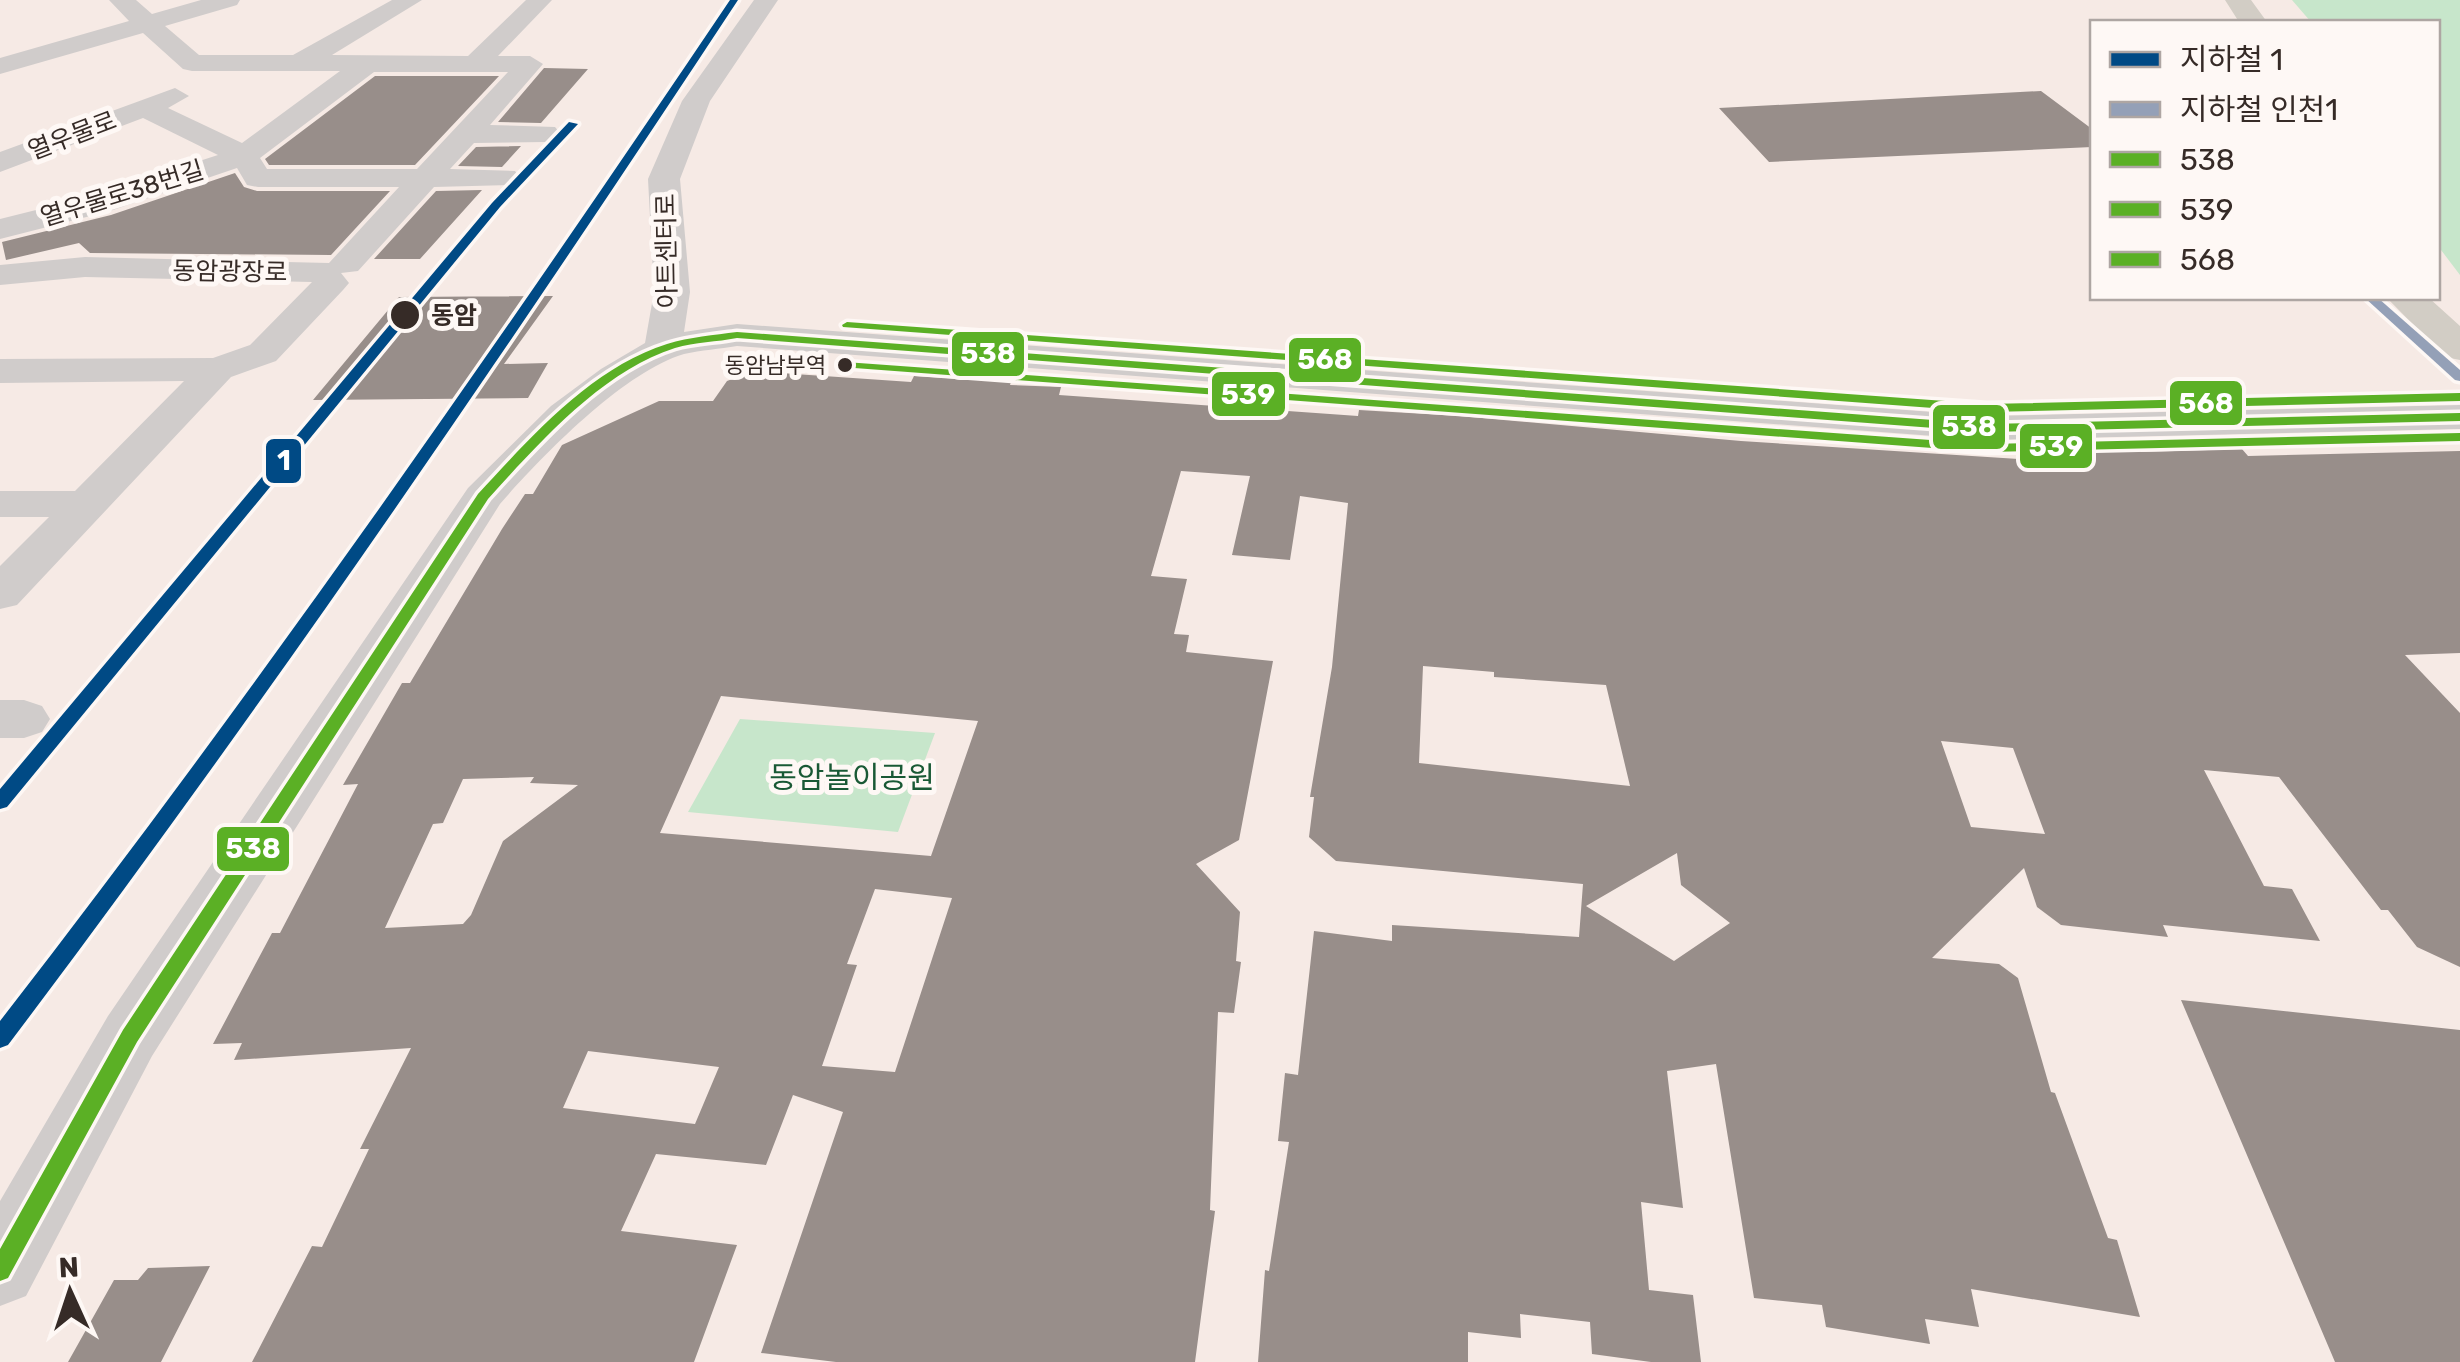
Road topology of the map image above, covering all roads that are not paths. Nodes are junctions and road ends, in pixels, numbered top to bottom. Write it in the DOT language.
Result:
graph roads {
  1 [pos="122,0"];
  2 [pos="228,0"];
  3 [pos="410,0"];
  4 [pos="540,0"];
  5 [pos="766,0"];
  6 [pos="148,24"];
  7 [pos="248,64"];
  8 [pos="296,64"];
  9 [pos="367,64"];
  10 [pos="475,64"];
  11 [pos="0,66"];
  12 [pos="145,108"];
  13 [pos="191,130"];
  14 [pos="545,132"];
  15 [pos="464,134"];
  16 [pos="244,156"];
  17 [pos="0,163"];
  18 [pos="422,178"];
  19 [pos="504,178"];
  20 [pos="0,229"];
  21 [pos="346,264"];
  22 [pos="286,272"];
  23 [pos="0,274"];
  24 [pos="259,299"];
  25 [pos="2410,300"];
  26 [pos="110,301"];
  27 [pos="2460,348"];
  28 [pos="663,349"];
  29 [pos="66,358"];
  30 [pos="217,369"];
  31 [pos="7,377"];
  32 [pos="2460,417"];
  33 [pos="0,504"];
  34 [pos="86,504"];
  35 [pos="0,594"];
  36 [pos="0,1270"];
  1 -- 6 [label="street"];
  2 -- 6 [label="street"];
  3 -- 8 [label="street"];
  4 -- 10 [label="street"];
  5 -- 28 [label="street, 아트센터로"];
  6 -- 7 [label="street"];
  6 -- 11 [label="street"];
  7 -- 8 [label="street"];
  7 -- 12 [label="street, 열우물로"];
  8 -- 9 [label="street"];
  9 -- 10 [label="street"];
  9 -- 16 [label="street, 열우물로38번길"];
  10 -- 15 [label="street"];
  12 -- 13 [label="street, 열우물로"];
  12 -- 17 [label="street, 열우물로"];
  13 -- 16 [label="street, 열우물로38번길"];
  14 -- 15 [label="street"];
  15 -- 18 [label="street"];
  16 -- 18 [label="street, 열우물로38번길"];
  16 -- 20 [label="street, 열우물로38번길"];
  18 -- 19 [label="street"];
  18 -- 21 [label="street"];
  22 -- 23 [label="street, 동암광장로"];
  22 -- 24 [label="street"];
  22 -- 30 [label="street, 동암광장로"];
  24 -- 26 [label="street"];
  24 -- 29 [label="street"];
  25 -- 27 [label="main road"];
  28 -- 32 [label="street"];
  28 -- 36 [label="street"];
  29 -- 30 [label="street, 동암광장로"];
  29 -- 31 [label="street, 동암광장로"];
  30 -- 34 [label="street"];
  33 -- 34 [label="street"];
  34 -- 35 [label="street"];
}
